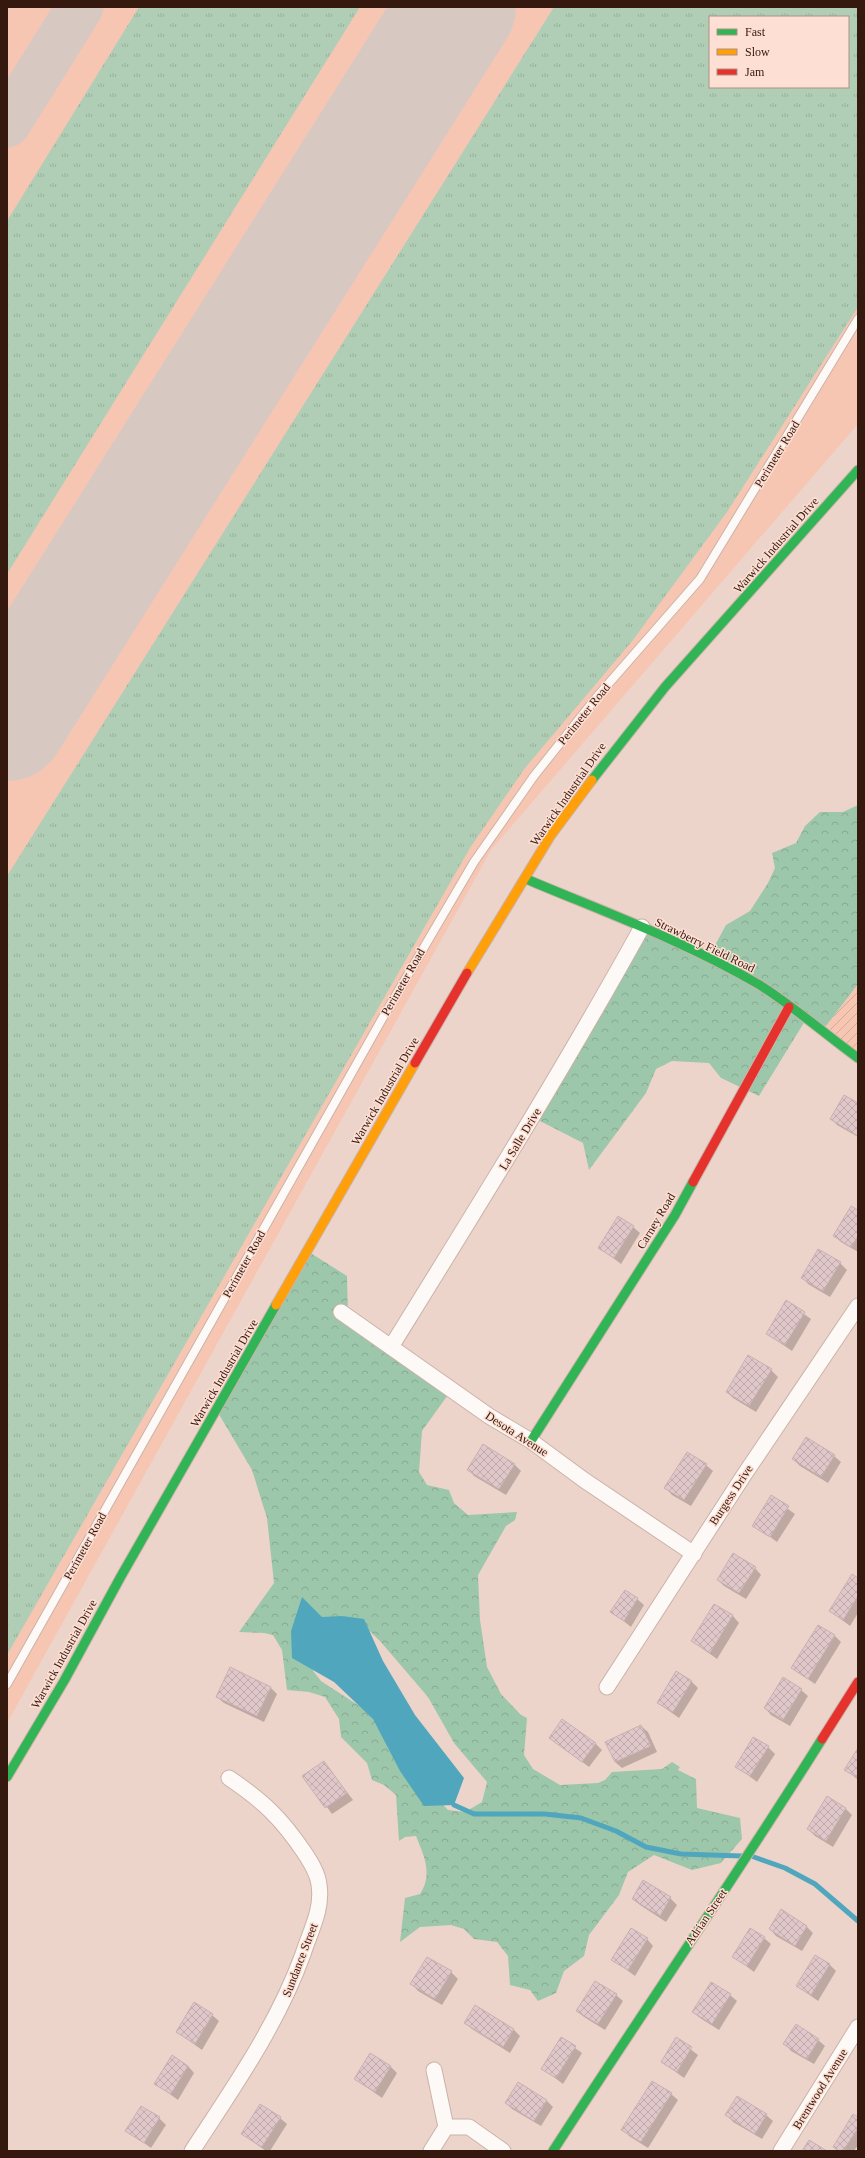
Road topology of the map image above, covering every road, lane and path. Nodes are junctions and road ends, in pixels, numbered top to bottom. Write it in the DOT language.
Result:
graph roads {
  1 [pos="858,319"];
  2 [pos="858,470"];
  3 [pos="526,879"];
  4 [pos="642,927"];
  5 [pos="789,1007"];
  6 [pos="858,1058"];
  7 [pos="858,1306"];
  8 [pos="341,1312"];
  9 [pos="392,1347"];
  10 [pos="531,1441"];
  11 [pos="694,1554"];
  12 [pos="858,1682"];
  13 [pos="7,1684"];
  14 [pos="607,1686"];
  15 [pos="7,1776"];
  16 [pos="229,1778"];
  17 [pos="858,2027"];
  18 [pos="434,2070"];
  19 [pos="446,2127"];
  20 [pos="192,2151"];
  21 [pos="431,2151"];
  22 [pos="503,2151"];
  23 [pos="553,2151"];
  24 [pos="781,2151"];
  1 -- 13 [label="lane, Perimeter Road"];
  2 -- 3 [label="street, Warwick Industrial Drive"];
  3 -- 4 [label="street, Strawberry Field Road"];
  3 -- 15 [label="street, Warwick Industrial Drive"];
  4 -- 5 [label="street, Strawberry Field Road"];
  4 -- 9 [label="street, La Salle Drive"];
  5 -- 6 [label="street, Strawberry Field Road"];
  5 -- 10 [label="street, Carney Road"];
  7 -- 11 [label="street, Burgess Drive"];
  8 -- 9 [label="street, Desota Avenue"];
  9 -- 10 [label="street, Desota Avenue"];
  10 -- 11 [label="street, Desota Avenue"];
  11 -- 14 [label="street, Burgess Drive"];
  12 -- 23 [label="street, Adrian Street"];
  16 -- 20 [label="street, Sundance Street"];
  17 -- 24 [label="street, Brentwood Avenue"];
  18 -- 19 [label="street"];
  19 -- 21 [label="street"];
  19 -- 22 [label="street"];
}
